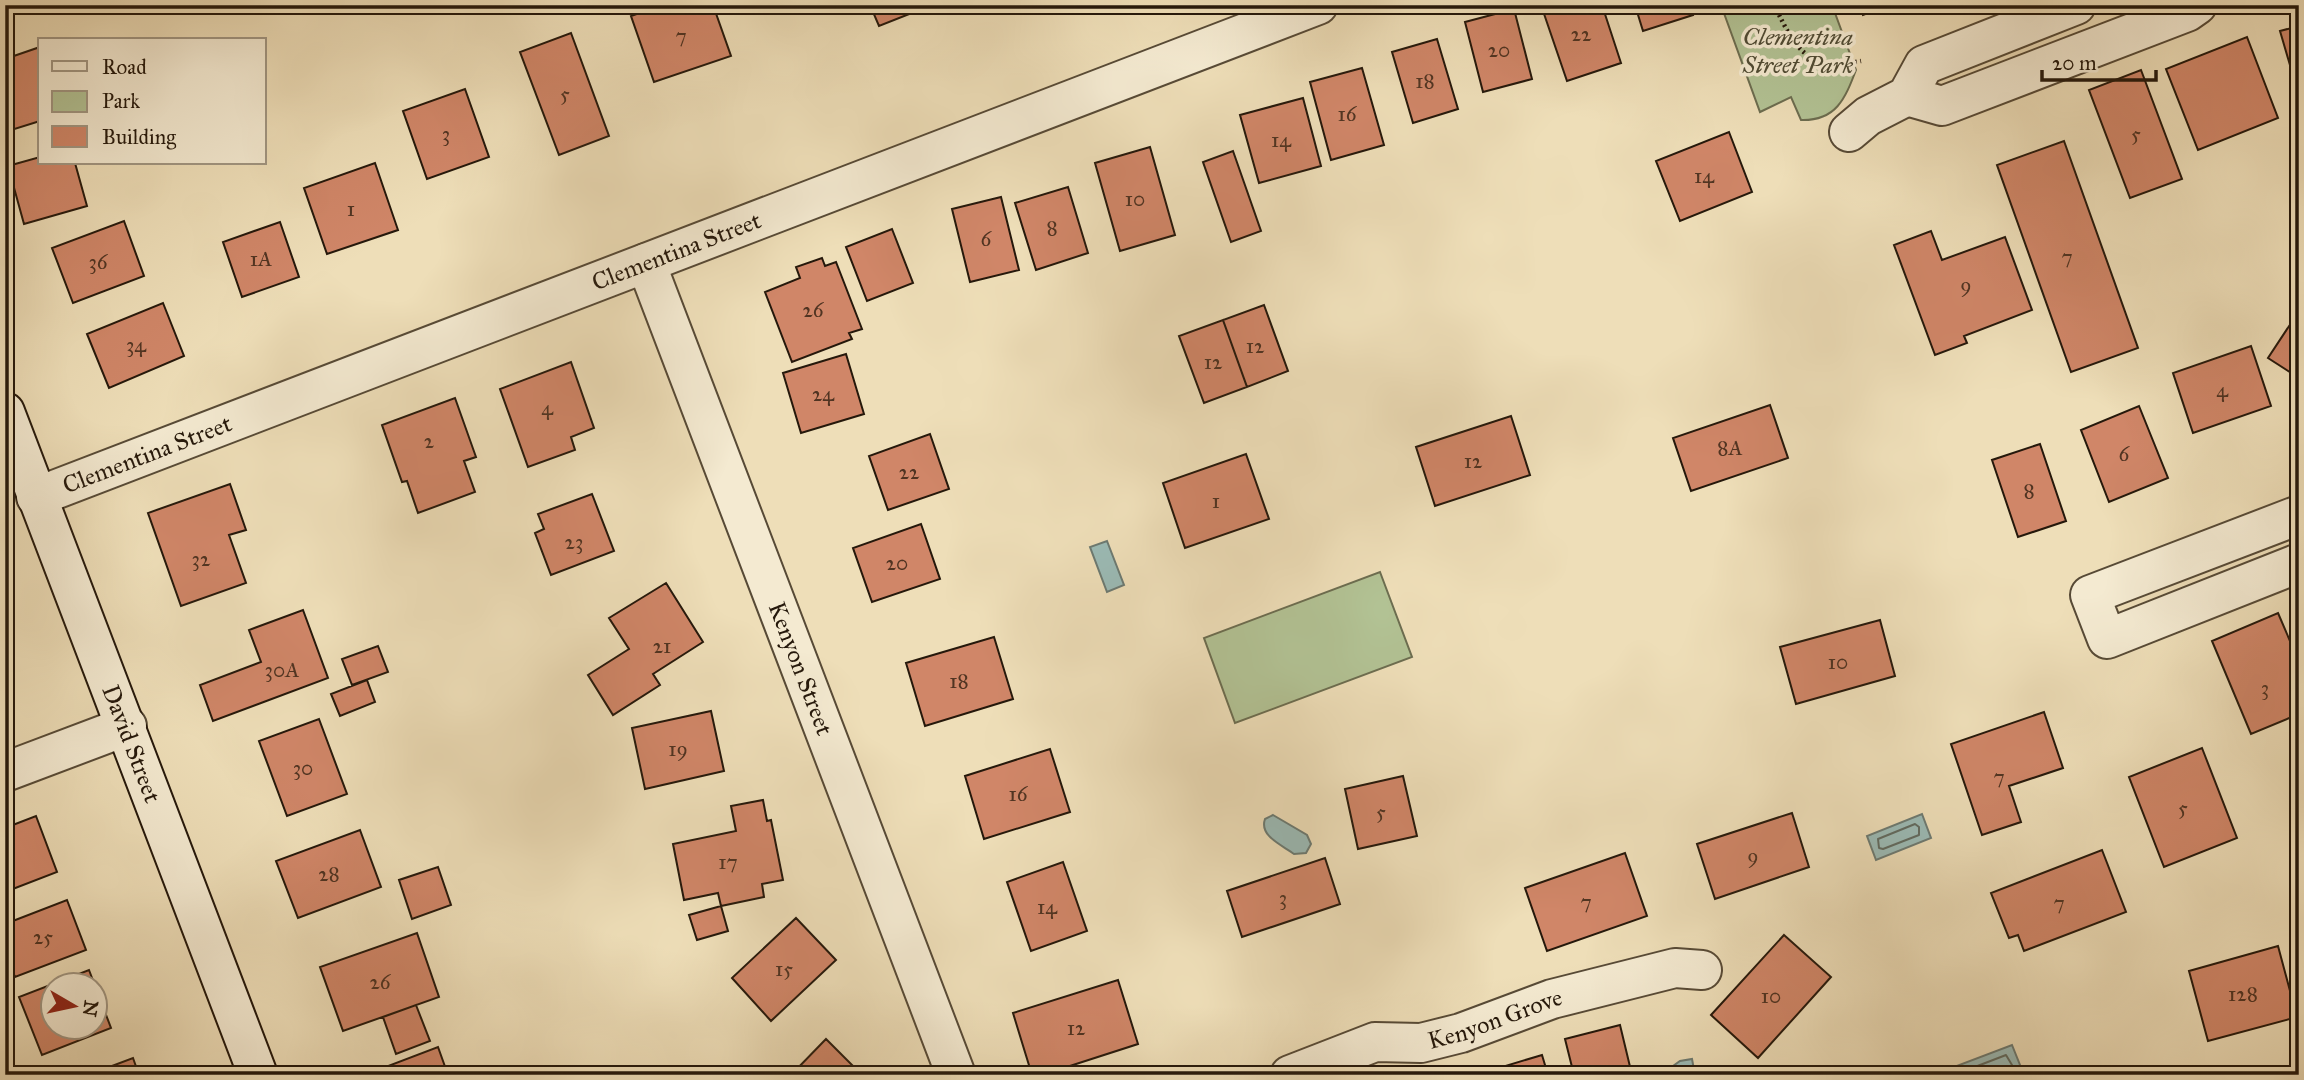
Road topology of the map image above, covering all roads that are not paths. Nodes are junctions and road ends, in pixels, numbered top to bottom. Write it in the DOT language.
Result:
graph roads {
  1 [pos="1318,5"];
  2 [pos="2076,5"];
  3 [pos="2197,5"];
  4 [pos="1907,96"];
  5 [pos="1849,132"];
  6 [pos="646,263"];
  7 [pos="5,412"];
  8 [pos="36,497"];
  9 [pos="2299,514"];
  10 [pos="2299,563"];
  11 [pos="127,726"];
  12 [pos="5,772"];
  13 [pos="1702,970"];
  14 [pos="258,1075"];
  15 [pos="956,1075"];
  16 [pos="1290,1075"];
  1 -- 6 [label="street, Clementina Street"];
  2 -- 4 [label="street"];
  3 -- 4 [label="street"];
  4 -- 5 [label="street"];
  6 -- 8 [label="street, Clementina Street"];
  6 -- 15 [label="street, Kenyon Street"];
  7 -- 8 [label="street, David Street"];
  8 -- 11 [label="street, David Street"];
  9 -- 10 [label="street"];
  11 -- 12 [label="street"];
  11 -- 14 [label="street, David Street"];
  13 -- 16 [label="street, Kenyon Grove"];
}
